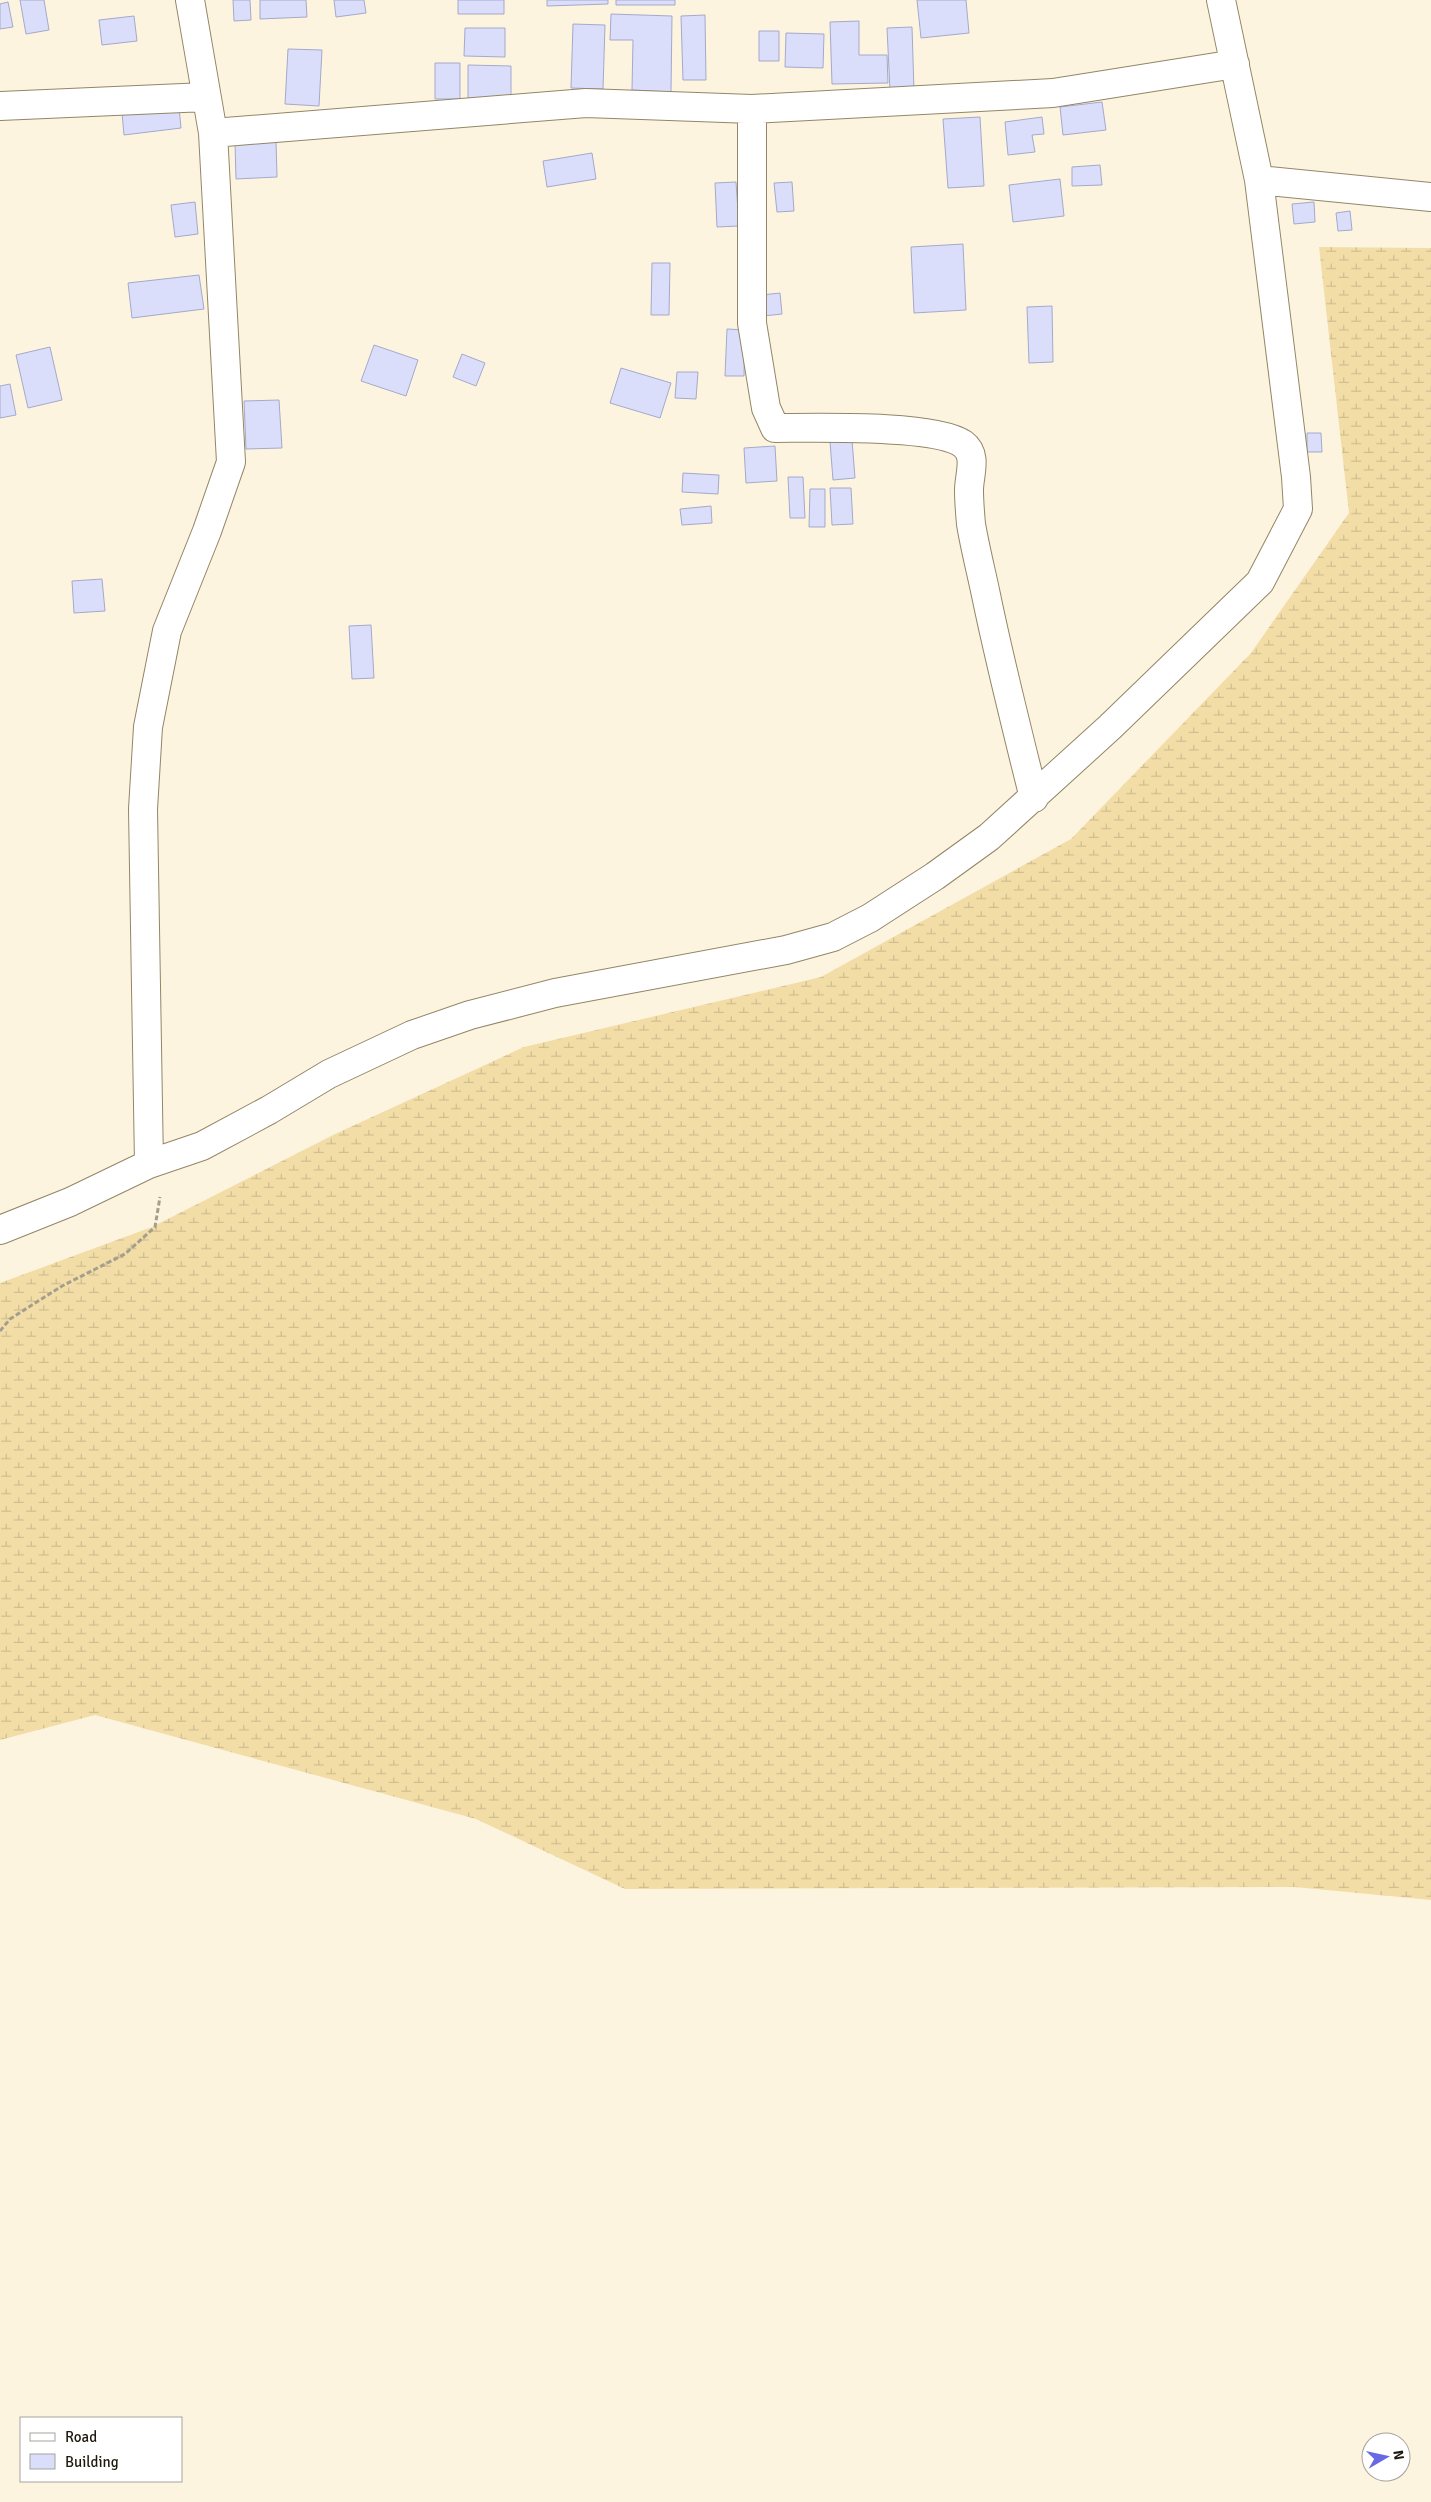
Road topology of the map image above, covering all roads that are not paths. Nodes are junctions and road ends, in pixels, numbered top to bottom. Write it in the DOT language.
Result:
graph roads {
  1 [pos="190,0"];
  2 [pos="1221,0"];
  3 [pos="1235,64"];
  4 [pos="206,97"];
  5 [pos="0,106"];
  6 [pos="752,109"];
  7 [pos="212,133"];
  8 [pos="1259,180"];
  9 [pos="1431,197"];
  10 [pos="1034,798"];
  11 [pos="149,1164"];
  12 [pos="0,1230"];
  1 -- 4 [label="street"];
  2 -- 3 [label="street"];
  3 -- 6 [label="street"];
  3 -- 8 [label="street"];
  4 -- 5 [label="street"];
  4 -- 7 [label="street"];
  6 -- 7 [label="street"];
  6 -- 10 [label="street"];
  7 -- 11 [label="street"];
  8 -- 9 [label="street"];
  8 -- 10 [label="street"];
  10 -- 11 [label="street"];
  11 -- 12 [label="street"];
}
